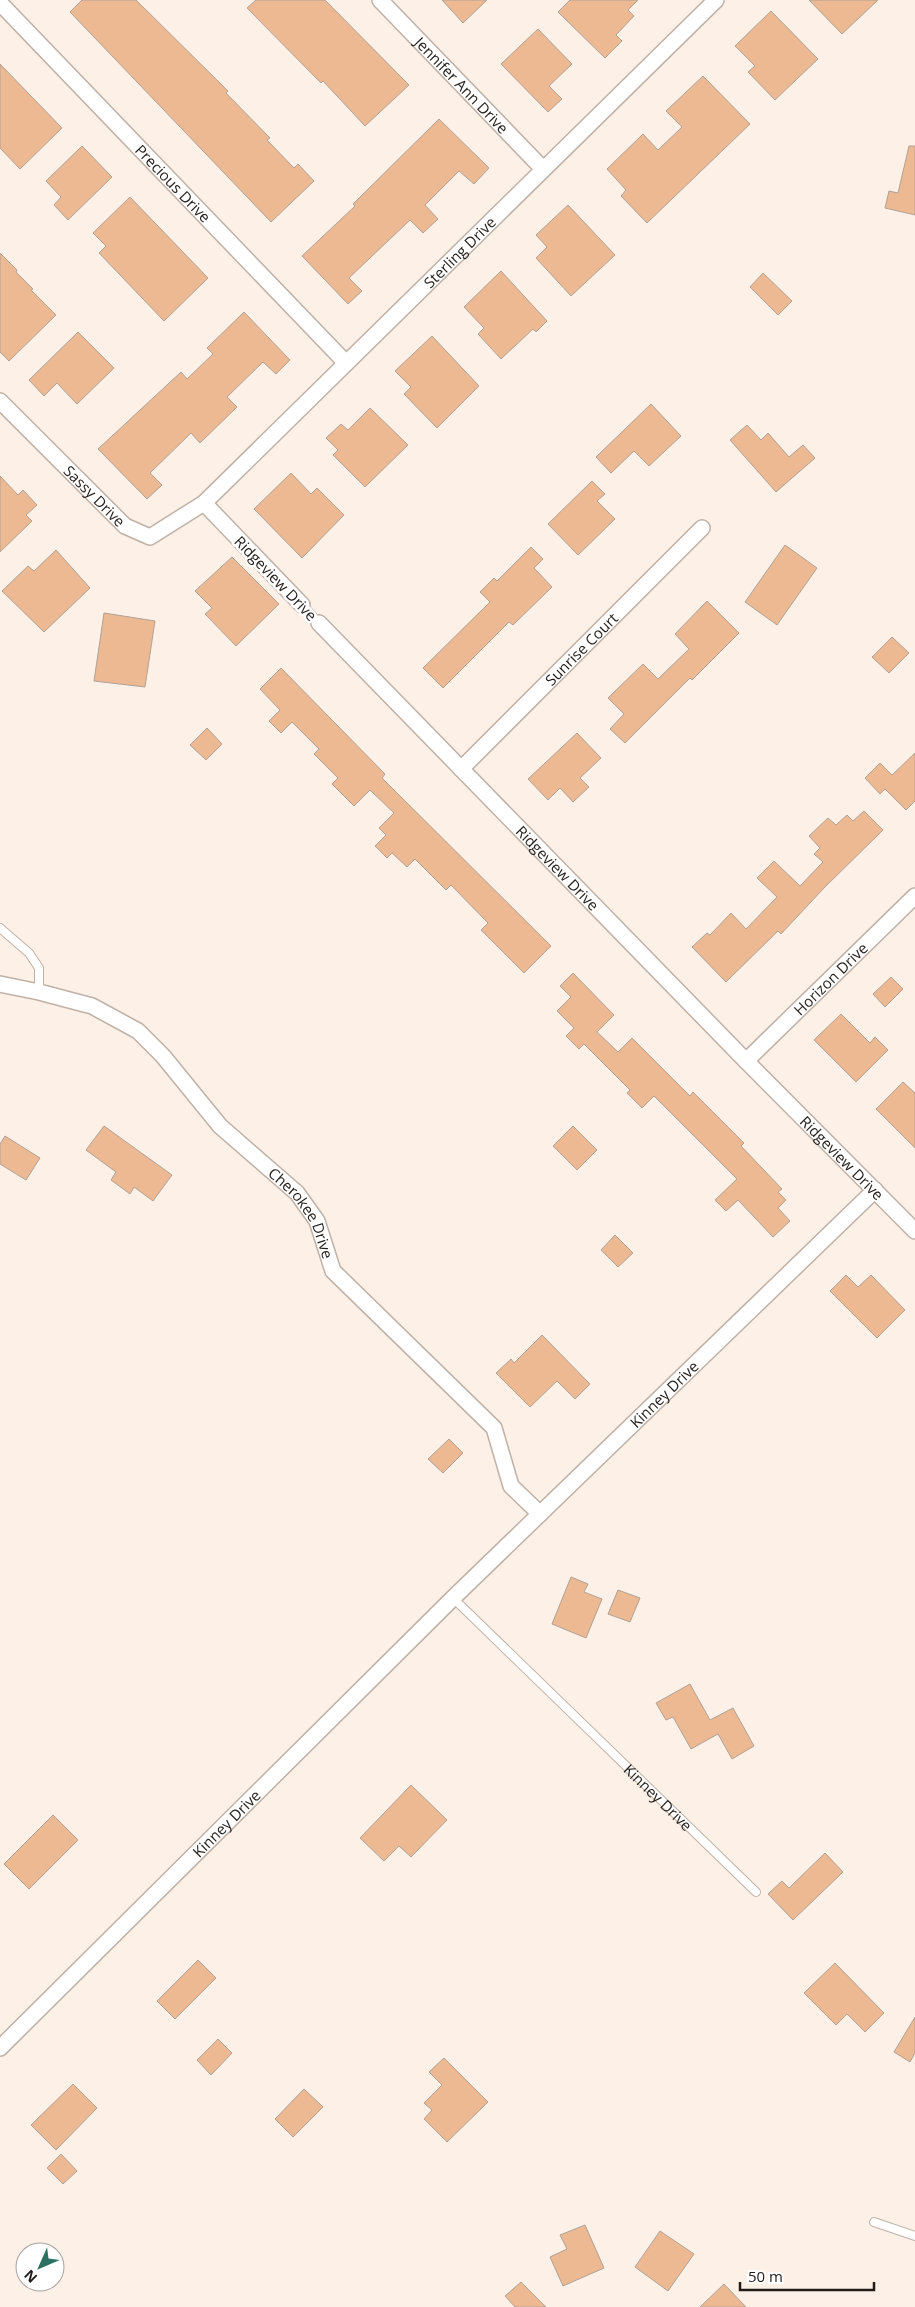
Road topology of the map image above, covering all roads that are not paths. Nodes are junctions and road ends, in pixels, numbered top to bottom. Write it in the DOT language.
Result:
graph roads {
  1 [pos="380,0"];
  2 [pos="716,0"];
  3 [pos="0,3"];
  4 [pos="544,169"];
  5 [pos="346,363"];
  6 [pos="0,400"];
  7 [pos="204,503"];
  8 [pos="702,528"];
  9 [pos="302,605"];
  10 [pos="319,623"];
  11 [pos="461,769"];
  12 [pos="915,896"];
  13 [pos="0,928"];
  14 [pos="0,984"];
  15 [pos="39,992"];
  16 [pos="746,1061"];
  17 [pos="875,1190"];
  18 [pos="915,1231"];
  19 [pos="540,1514"];
  20 [pos="453,1598"];
  21 [pos="756,1892"];
  22 [pos="0,2048"];
  23 [pos="874,2222"];
  24 [pos="915,2236"];
  1 -- 4 [label="street, Jennifer Ann Drive"];
  2 -- 4 [label="street, Sterling Drive"];
  3 -- 5 [label="street, Precious Drive"];
  4 -- 5 [label="street, Sterling Drive"];
  5 -- 7 [label="street, Sterling Drive"];
  6 -- 7 [label="street, Sassy Drive"];
  7 -- 9 [label="street, Ridgeview Drive"];
  8 -- 11 [label="street, Sunrise Court"];
  9 -- 10 [label="lane, Ridgeview Drive"];
  10 -- 11 [label="street, Ridgeview Drive"];
  11 -- 16 [label="street, Ridgeview Drive"];
  12 -- 16 [label="street, Horizon Drive"];
  13 -- 15 [label="lane"];
  14 -- 15 [label="street, Cherokee Drive"];
  15 -- 19 [label="street, Cherokee Drive"];
  16 -- 17 [label="street, Ridgeview Drive"];
  17 -- 18 [label="street, Ridgeview Drive"];
  17 -- 19 [label="street, Kinney Drive"];
  19 -- 20 [label="street, Kinney Drive"];
  20 -- 21 [label="lane, Kinney Drive"];
  20 -- 22 [label="street, Kinney Drive"];
  23 -- 24 [label="lane"];
}
